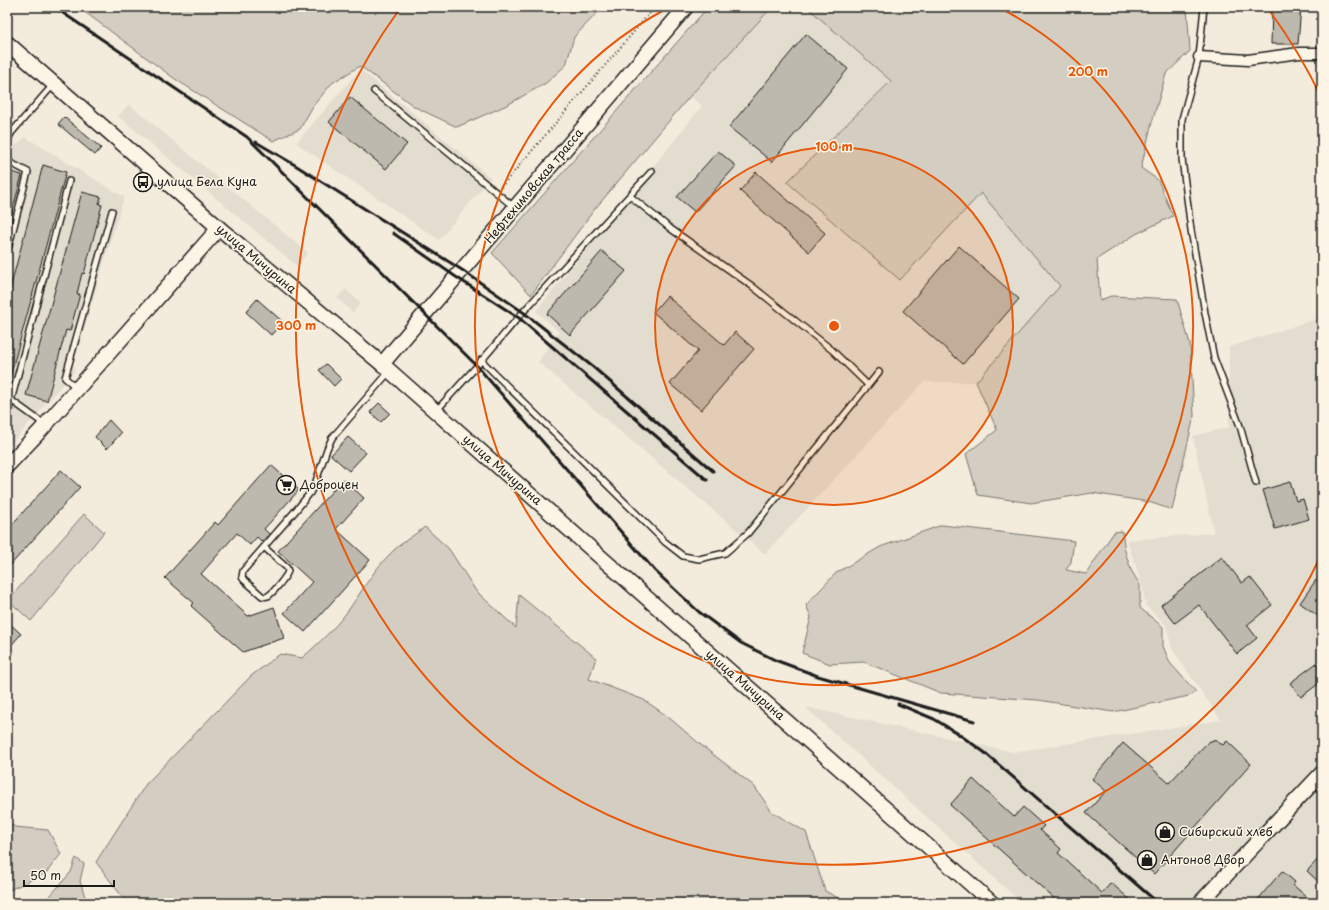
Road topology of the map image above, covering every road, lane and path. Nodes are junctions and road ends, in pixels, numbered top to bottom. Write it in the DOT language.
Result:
graph roads {
  1 [pos="655,7"];
  2 [pos="686,7"];
  3 [pos="1204,7"];
  4 [pos="7,44"];
  5 [pos="1322,54"];
  6 [pos="1199,57"];
  7 [pos="54,84"];
  8 [pos="374,91"];
  9 [pos="7,141"];
  10 [pos="7,161"];
  11 [pos="652,171"];
  12 [pos="69,181"];
  13 [pos="496,192"];
  14 [pos="630,196"];
  15 [pos="516,208"];
  16 [pos="112,211"];
  17 [pos="220,228"];
  18 [pos="7,253"];
  19 [pos="481,360"];
  20 [pos="386,368"];
  21 [pos="879,372"];
  22 [pos="868,385"];
  23 [pos="78,389"];
  24 [pos="11,400"];
  25 [pos="436,412"];
  26 [pos="7,416"];
  27 [pos="46,425"];
  28 [pos="7,466"];
  29 [pos="1256,483"];
  30 [pos="264,547"];
  31 [pos="1322,773"];
  32 [pos="992,903"];
  33 [pos="1200,903"];
  1 -- 13 [label="path"];
  2 -- 15 [label="main road, Нефтехимовская трасса"];
  3 -- 6 [label="lane"];
  4 -- 7 [label="main road, улица Мичурина"];
  5 -- 6 [label="street"];
  6 -- 29 [label="lane"];
  7 -- 9 [label="lane"];
  7 -- 17 [label="main road, улица Мичурина"];
  8 -- 13 [label="lane"];
  10 -- 18 [label="lane"];
  11 -- 14 [label="lane"];
  12 -- 24 [label="lane"];
  13 -- 15 [label="lane"];
  14 -- 19 [label="lane"];
  14 -- 22 [label="lane"];
  15 -- 20 [label="main road, Нефтехимовская трасса"];
  16 -- 23 [label="lane"];
  17 -- 20 [label="main road, улица Мичурина"];
  17 -- 23 [label="main road"];
  19 -- 22 [label="lane"];
  19 -- 25 [label="lane"];
  20 -- 25 [label="main road, улица Мичурина"];
  20 -- 30 [label="lane"];
  21 -- 22 [label="lane"];
  23 -- 27 [label="main road"];
  24 -- 26 [label="lane"];
  24 -- 27 [label="lane"];
  25 -- 32 [label="main road, улица Мичурина"];
  27 -- 28 [label="main road"];
  30 -- 30 [label="lane"];
  31 -- 33 [label="main road"];
}
